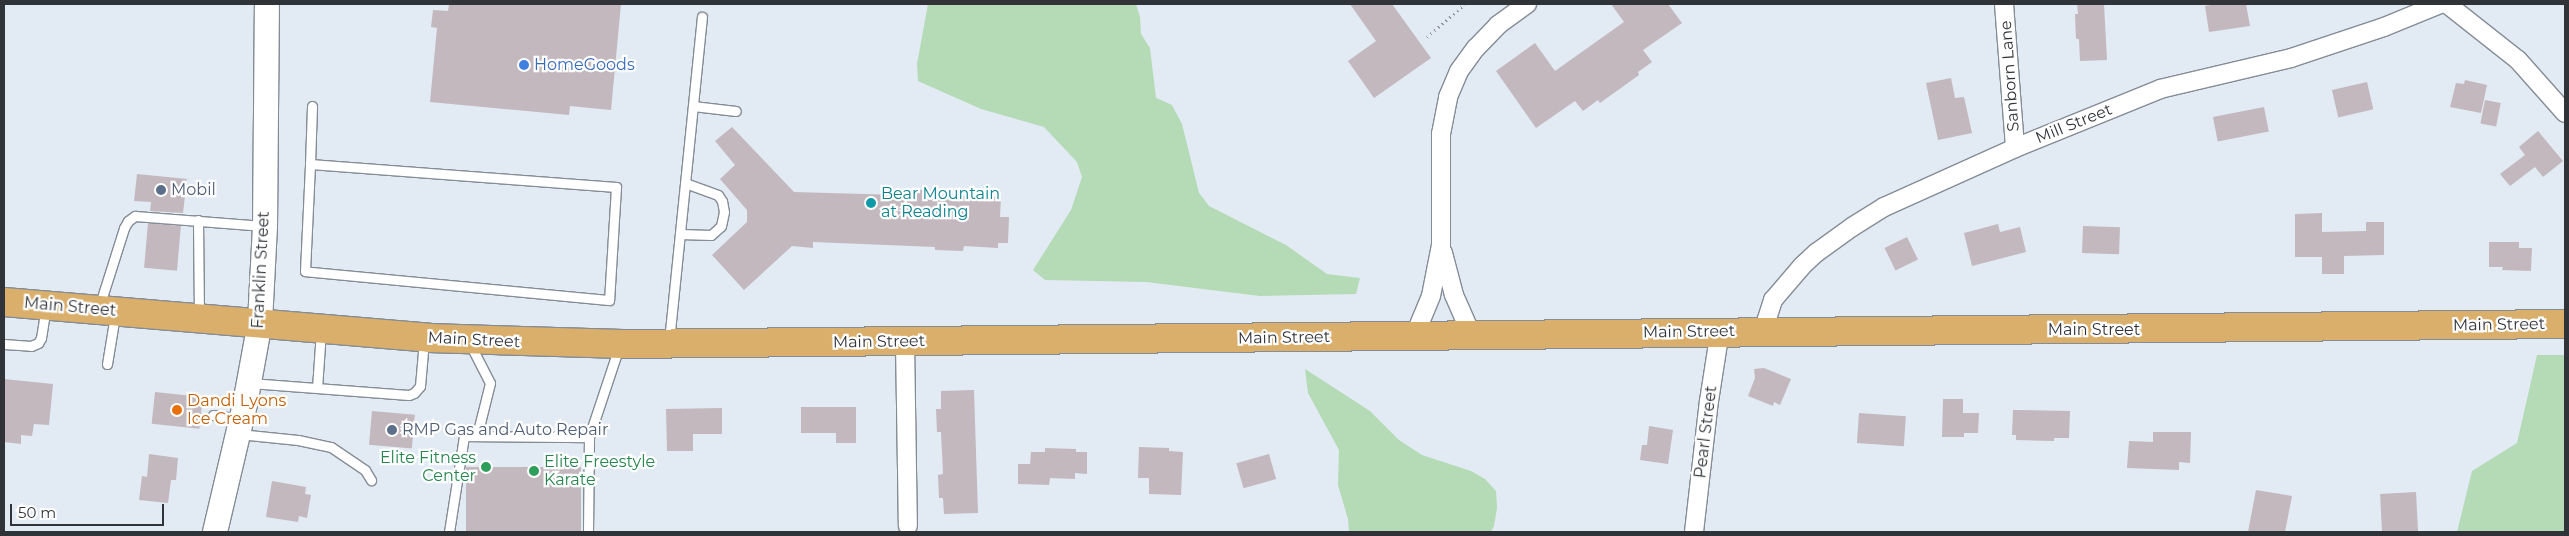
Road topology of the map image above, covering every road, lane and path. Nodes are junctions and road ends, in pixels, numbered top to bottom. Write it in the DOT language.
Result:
graph roads {
  1 [pos="267,4"];
  2 [pos="1466,4"];
  3 [pos="1527,4"];
  4 [pos="2004,4"];
  5 [pos="2440,4"];
  6 [pos="2447,4"];
  7 [pos="702,17"];
  8 [pos="1426,38"];
  9 [pos="312,106"];
  10 [pos="693,106"];
  11 [pos="736,111"];
  12 [pos="2565,113"];
  13 [pos="2015,148"];
  14 [pos="310,164"];
  15 [pos="685,183"];
  16 [pos="198,220"];
  17 [pos="265,226"];
  18 [pos="680,234"];
  19 [pos="1441,245"];
  20 [pos="4,302"];
  21 [pos="46,306"];
  22 [pos="107,310"];
  23 [pos="199,318"];
  24 [pos="260,322"];
  25 [pos="2565,324"];
  26 [pos="321,329"];
  27 [pos="1720,331"];
  28 [pos="1763,331"];
  29 [pos="1472,336"];
  30 [pos="1414,337"];
  31 [pos="424,338"];
  32 [pos="468,340"];
  33 [pos="905,342"];
  34 [pos="4,344"];
  35 [pos="620,344"];
  36 [pos="669,344"];
  37 [pos="107,364"];
  38 [pos="249,383"];
  39 [pos="317,388"];
  40 [pos="213,415"];
  41 [pos="240,426"];
  42 [pos="477,435"];
  43 [pos="589,437"];
  44 [pos="371,480"];
  45 [pos="908,526"];
  46 [pos="215,532"];
  47 [pos="449,532"];
  48 [pos="588,532"];
  49 [pos="1694,532"];
  1 -- 17 [label="main road, Franklin Street"];
  2 -- 8 [label="path"];
  3 -- 19 [label="street"];
  4 -- 13 [label="street, Sanborn Lane"];
  5 -- 13 [label="street, Mill Street"];
  6 -- 12 [label="street"];
  7 -- 10 [label="lane"];
  9 -- 14 [label="lane"];
  10 -- 11 [label="lane"];
  10 -- 15 [label="lane"];
  13 -- 28 [label="street, Mill Street"];
  14 -- 14 [label="lane"];
  15 -- 18 [label="lane"];
  15 -- 18 [label="lane"];
  16 -- 17 [label="lane"];
  16 -- 22 [label="lane"];
  16 -- 23 [label="lane"];
  17 -- 24 [label="main road, Franklin Street"];
  18 -- 36 [label="lane"];
  19 -- 29 [label="street"];
  19 -- 30 [label="street"];
  20 -- 21 [label="main road, Main Street"];
  21 -- 22 [label="main road, Main Street"];
  21 -- 34 [label="lane"];
  22 -- 23 [label="main road, Main Street"];
  22 -- 37 [label="lane"];
  23 -- 24 [label="main road, Main Street"];
  24 -- 26 [label="main road, Main Street"];
  24 -- 38 [label="main road, Franklin Street"];
  25 -- 28 [label="main road, Main Street"];
  26 -- 31 [label="main road, Main Street"];
  26 -- 39 [label="lane"];
  27 -- 28 [label="main road, Main Street"];
  27 -- 29 [label="main road, Main Street"];
  27 -- 49 [label="street, Pearl Street"];
  29 -- 30 [label="main road, Main Street"];
  30 -- 33 [label="main road, Main Street"];
  31 -- 32 [label="main road, Main Street"];
  31 -- 39 [label="lane"];
  32 -- 35 [label="main road, Main Street"];
  32 -- 42 [label="lane"];
  33 -- 36 [label="main road, Main Street"];
  33 -- 45 [label="street"];
  35 -- 36 [label="main road, Main Street"];
  35 -- 43 [label="lane"];
  38 -- 39 [label="lane"];
  38 -- 41 [label="main road, Franklin Street"];
  40 -- 41 [label="lane"];
  41 -- 44 [label="lane"];
  41 -- 46 [label="main road, Franklin Street"];
  42 -- 43 [label="lane"];
  42 -- 47 [label="lane"];
  43 -- 48 [label="lane"];
}
